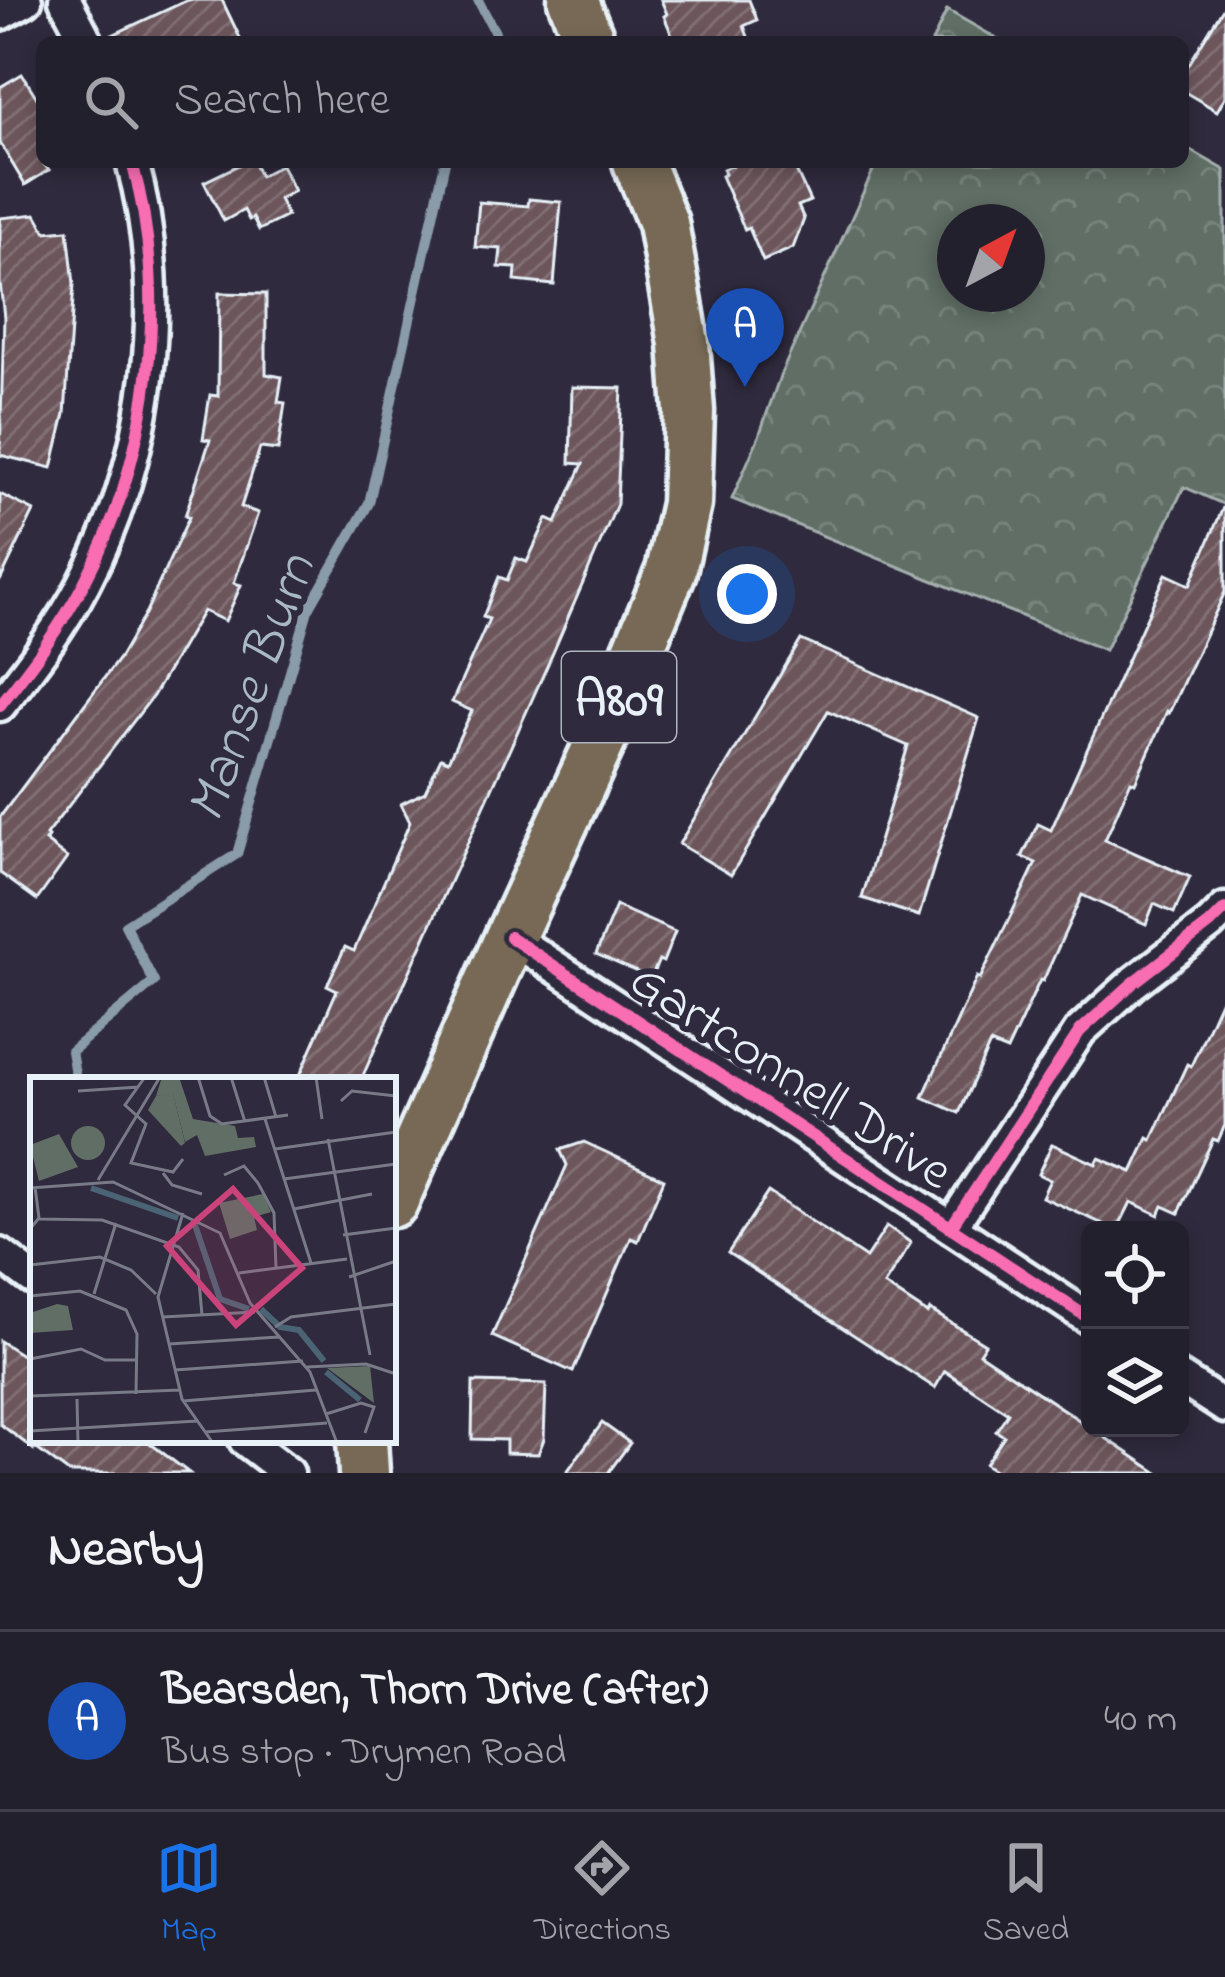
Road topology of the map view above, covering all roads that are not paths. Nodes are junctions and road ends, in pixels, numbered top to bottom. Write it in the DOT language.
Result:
graph roads {
  1 [pos="26,0"];
  2 [pos="65,0"];
  3 [pos="574,0"];
  4 [pos="0,14"];
  5 [pos="84,36"];
  6 [pos="588,36"];
  7 [pos="134,168"];
  8 [pos="640,168"];
  9 [pos="0,704"];
  10 [pos="1225,910"];
  11 [pos="510,937"];
  12 [pos="396,1195"];
  13 [pos="951,1227"];
  14 [pos="0,1254"];
  15 [pos="30,1277"];
  16 [pos="1081,1313"];
  17 [pos="1189,1384"];
  18 [pos="1225,1407"];
  19 [pos="249,1443"];
  20 [pos="362,1443"];
  21 [pos="289,1473"];
  22 [pos="364,1473"];
  1 -- 4 [label="street"];
  2 -- 5 [label="street"];
  3 -- 6 [label="main road"];
  7 -- 9 [label="street"];
  8 -- 11 [label="main road, A809"];
  10 -- 13 [label="street"];
  11 -- 12 [label="main road, A809"];
  11 -- 13 [label="street, Gartconnell Drive"];
  13 -- 16 [label="street, Gartconnell Drive"];
  14 -- 15 [label="street"];
  17 -- 18 [label="street"];
  19 -- 21 [label="street"];
  20 -- 22 [label="main road"];
}
